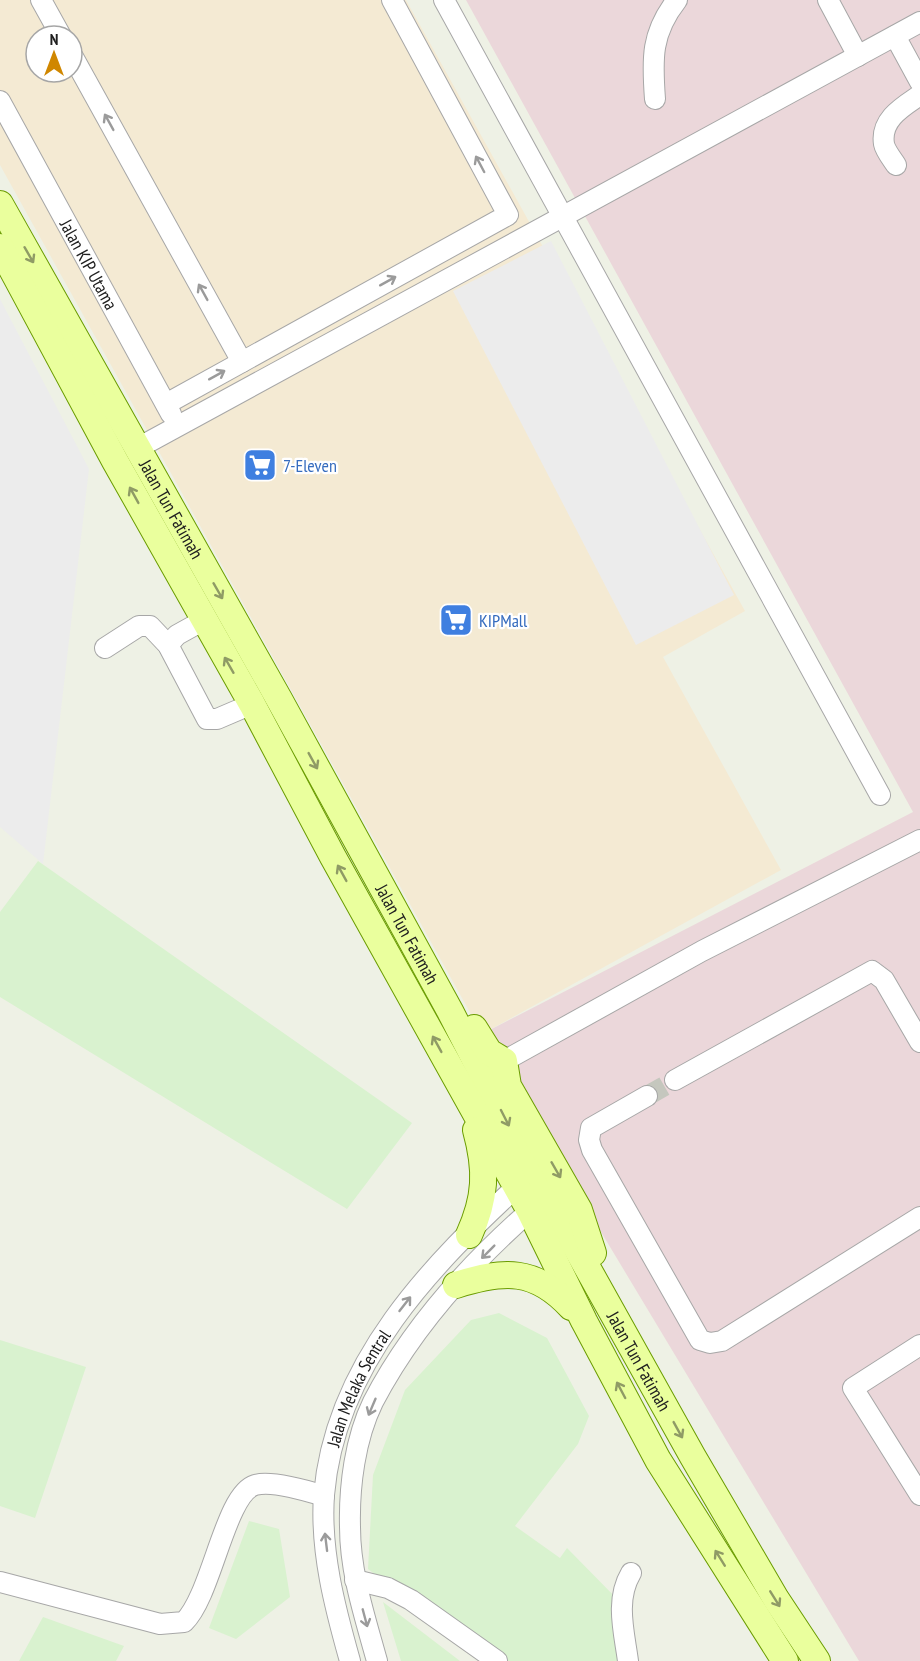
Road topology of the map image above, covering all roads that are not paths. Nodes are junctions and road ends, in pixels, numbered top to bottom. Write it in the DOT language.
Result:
graph roads {
  1 [pos="42,0"];
  2 [pos="392,0"];
  3 [pos="444,0"];
  4 [pos="676,0"];
  5 [pos="828,0"];
  6 [pos="920,22"];
  7 [pos="55,24"];
  8 [pos="895,36"];
  9 [pos="858,56"];
  10 [pos="84,77"];
  11 [pos="920,82"];
  12 [pos="920,95"];
  13 [pos="654,99"];
  14 [pos="0,101"];
  15 [pos="896,165"];
  16 [pos="0,204"];
  17 [pos="563,217"];
  18 [pos="0,247"];
  19 [pos="242,362"];
  20 [pos="166,404"];
  21 [pos="178,427"];
  22 [pos="136,449"];
  23 [pos="204,620"];
  24 [pos="168,645"];
  25 [pos="105,648"];
  26 [pos="252,704"];
  27 [pos="880,795"];
  28 [pos="919,843"];
  29 [pos="450,1011"];
  30 [pos="920,1042"];
  31 [pos="504,1061"];
  32 [pos="675,1080"];
  33 [pos="465,1095"];
  34 [pos="647,1096"];
  35 [pos="525,1179"];
  36 [pos="539,1203"];
  37 [pos="920,1218"];
  38 [pos="468,1235"];
  39 [pos="597,1281"];
  40 [pos="456,1285"];
  41 [pos="584,1321"];
  42 [pos="920,1345"];
  43 [pos="324,1496"];
  44 [pos="920,1496"];
  45 [pos="631,1573"];
  46 [pos="355,1580"];
  47 [pos="0,1582"];
  48 [pos="350,1661"];
  49 [pos="377,1661"];
  50 [pos="497,1661"];
  51 [pos="628,1661"];
  52 [pos="785,1661"];
  53 [pos="817,1661"];
  1 -- 7 [label="street"];
  19 -- 2 [label="street, one-way"];
  3 -- 17 [label="street"];
  4 -- 13 [label="street"];
  5 -- 9 [label="street"];
  6 -- 8 [label="street"];
  8 -- 9 [label="street"];
  8 -- 11 [label="street"];
  9 -- 17 [label="street"];
  19 -- 10 [label="street, one-way"];
  12 -- 15 [label="street"];
  14 -- 20 [label="street, Jalan KIP Utama"];
  16 -- 22 [label="main road, Jalan Tun Fatimah, one-way"];
  17 -- 21 [label="street"];
  17 -- 27 [label="street"];
  23 -- 18 [label="main road, Jalan Tun Fatimah, one-way"];
  20 -- 19 [label="street, one-way"];
  20 -- 21 [label="street, Jalan KIP Utama"];
  21 -- 22 [label="street"];
  22 -- 29 [label="main road, Jalan Tun Fatimah, one-way"];
  23 -- 24 [label="street"];
  26 -- 23 [label="main road, Jalan Tun Fatimah, one-way"];
  24 -- 25 [label="street"];
  24 -- 26 [label="street"];
  33 -- 26 [label="main road, Jalan Tun Fatimah, one-way"];
  28 -- 31 [label="street"];
  29 -- 31 [label="main road"];
  29 -- 35 [label="main road, Jalan Tun Fatimah, one-way"];
  30 -- 32 [label="street"];
  31 -- 39 [label="main road, one-way"];
  33 -- 35 [label="main road, Jalan Tun Fatimah"];
  33 -- 38 [label="main road"];
  34 -- 37 [label="street"];
  35 -- 36 [label="main road, Jalan Tun Fatimah"];
  35 -- 38 [label="street, Jalan Melaka Sentral"];
  36 -- 39 [label="main road, Jalan Tun Fatimah"];
  36 -- 40 [label="street, Jalan Melaka Sentral, one-way"];
  36 -- 41 [label="main road, Jalan Tun Fatimah"];
  43 -- 38 [label="street, Jalan Melaka Sentral, one-way"];
  39 -- 53 [label="main road, Jalan Tun Fatimah, one-way"];
  40 -- 41 [label="main road"];
  40 -- 46 [label="street, Jalan Melaka Sentral, one-way"];
  52 -- 41 [label="main road, Jalan Tun Fatimah, one-way"];
  42 -- 44 [label="street"];
  43 -- 47 [label="street"];
  48 -- 43 [label="street, Jalan Melaka Sentral, one-way"];
  45 -- 51 [label="street"];
  46 -- 49 [label="street, Jalan Melaka Sentral, one-way"];
  46 -- 50 [label="street"];
}
